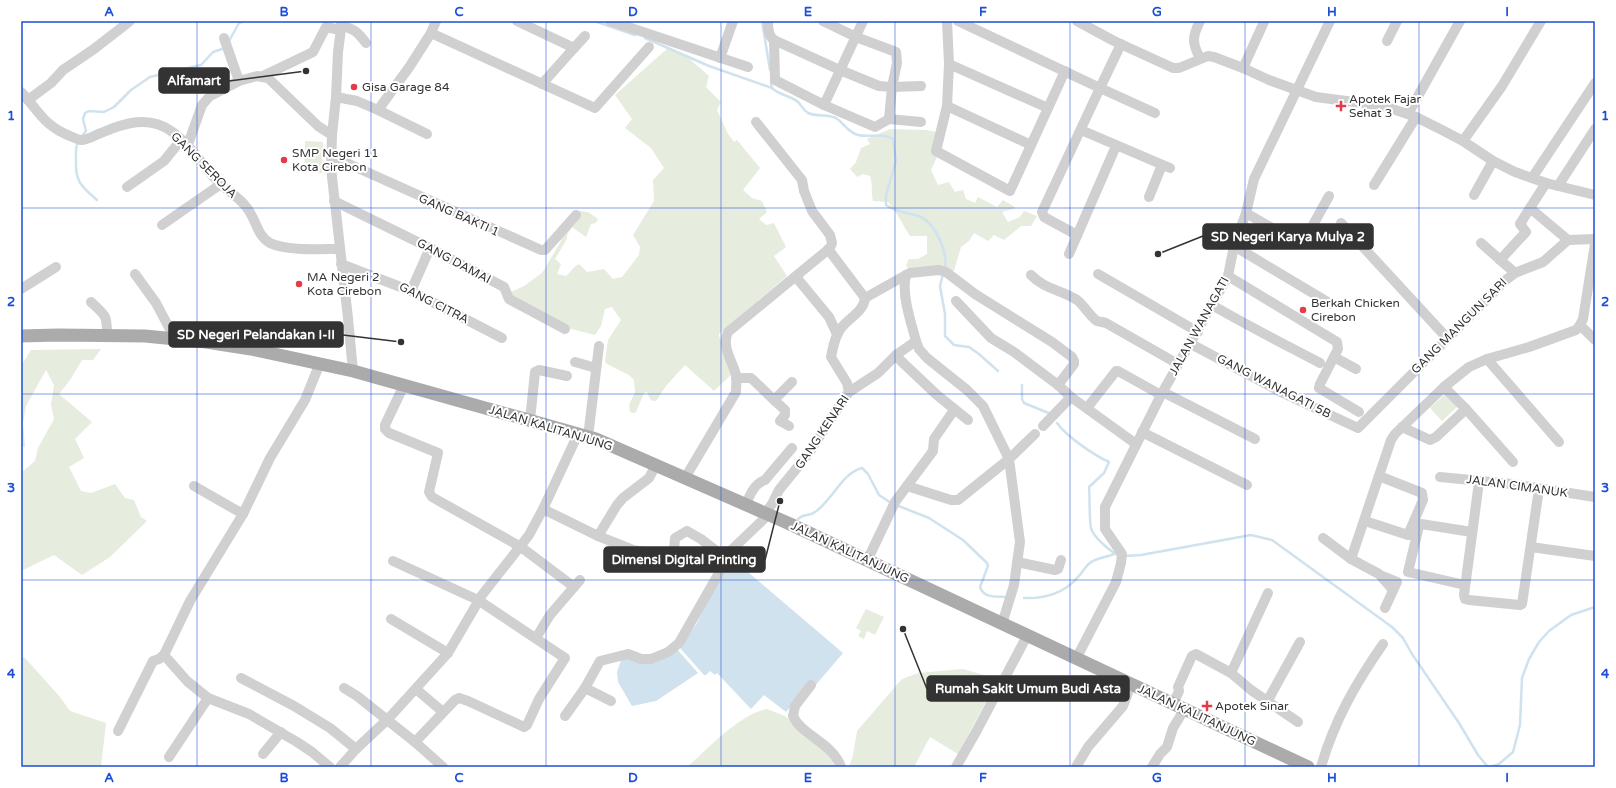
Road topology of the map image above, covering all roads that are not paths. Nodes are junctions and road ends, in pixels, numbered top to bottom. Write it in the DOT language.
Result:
graph roads {
  1 [pos="130,21"];
  2 [pos="436,21"];
  3 [pos="517,21"];
  4 [pos="733,21"];
  5 [pos="768,21"];
  6 [pos="823,21"];
  7 [pos="863,21"];
  8 [pos="947,21"];
  9 [pos="1077,21"];
  10 [pos="1200,21"];
  11 [pos="1330,21"];
  12 [pos="1397,21"];
  13 [pos="1460,21"];
  14 [pos="1541,21"];
  15 [pos="614,22"];
  16 [pos="962,22"];
  17 [pos="1264,22"];
  18 [pos="341,26"];
  19 [pos="431,33"];
  20 [pos="585,36"];
  21 [pos="856,37"];
  22 [pos="774,40"];
  23 [pos="1387,41"];
  24 [pos="225,43"];
  25 [pos="366,43"];
  26 [pos="1121,44"];
  27 [pos="649,47"];
  28 [pos="574,48"];
  29 [pos="720,58"];
  30 [pos="1200,58"];
  31 [pos="949,64"];
  32 [pos="748,67"];
  33 [pos="1243,68"];
  34 [pos="840,70"];
  35 [pos="1065,71"];
  36 [pos="263,76"];
  37 [pos="239,81"];
  38 [pos="1595,83"];
  39 [pos="542,84"];
  40 [pos="921,86"];
  41 [pos="892,87"];
  42 [pos="1100,88"];
  43 [pos="1297,91"];
  44 [pos="21,92"];
  45 [pos="336,97"];
  46 [pos="28,100"];
  47 [pos="824,105"];
  48 [pos="947,106"];
  49 [pos="1048,108"];
  50 [pos="378,110"];
  51 [pos="1155,113"];
  52 [pos="1412,115"];
  53 [pos="889,119"];
  54 [pos="756,122"];
  55 [pos="921,122"];
  56 [pos="1595,129"];
  57 [pos="1081,130"];
  58 [pos="427,134"];
  59 [pos="332,135"];
  60 [pos="1463,141"];
  61 [pos="184,143"];
  62 [pos="1031,144"];
  63 [pos="1116,146"];
  64 [pos="331,156"];
  65 [pos="1493,161"];
  66 [pos="1532,178"];
  67 [pos="1546,183"];
  68 [pos="221,184"];
  69 [pos="1374,185"];
  70 [pos="1558,186"];
  71 [pos="127,187"];
  72 [pos="1329,196"];
  73 [pos="1474,196"];
  74 [pos="1595,196"];
  75 [pos="1149,197"];
  76 [pos="334,201"];
  77 [pos="1530,208"];
  78 [pos="1246,213"];
  79 [pos="576,214"];
  80 [pos="1340,223"];
  81 [pos="162,225"];
  82 [pos="1077,235"];
  83 [pos="1595,239"];
  84 [pos="1568,240"];
  85 [pos="1481,243"];
  86 [pos="1595,244"];
  87 [pos="1234,246"];
  88 [pos="430,248"];
  89 [pos="339,249"];
  90 [pos="828,250"];
  91 [pos="1069,254"];
  92 [pos="1500,260"];
  93 [pos="341,264"];
  94 [pos="56,267"];
  95 [pos="1515,272"];
  96 [pos="135,274"];
  97 [pos="1098,274"];
  98 [pos="906,275"];
  99 [pos="1031,275"];
  100 [pos="1228,276"];
  101 [pos="796,277"];
  102 [pos="21,290"];
  103 [pos="411,291"];
  104 [pos="1591,293"];
  105 [pos="865,298"];
  106 [pos="956,301"];
  107 [pos="91,302"];
  108 [pos="1331,304"];
  109 [pos="1212,305"];
  110 [pos="1580,325"];
  111 [pos="565,329"];
  112 [pos="1198,332"];
  113 [pos="837,334"];
  114 [pos="107,335"];
  115 [pos="21,336"];
  116 [pos="502,338"];
  117 [pos="1447,338"];
  118 [pos="175,339"];
  119 [pos="1595,340"];
  120 [pos="916,341"];
  121 [pos="1191,344"];
  122 [pos="599,346"];
  123 [pos="896,355"];
  124 [pos="1334,357"];
  125 [pos="1487,359"];
  126 [pos="575,362"];
  127 [pos="1320,363"];
  128 [pos="1178,364"];
  129 [pos="318,368"];
  130 [pos="596,368"];
  131 [pos="1356,369"];
  132 [pos="353,371"];
  133 [pos="567,376"];
  134 [pos="736,378"];
  135 [pos="792,382"];
  136 [pos="1058,385"];
  137 [pos="1444,387"];
  138 [pos="401,392"];
  139 [pos="849,392"];
  140 [pos="1162,393"];
  141 [pos="1071,397"];
  142 [pos="774,400"];
  143 [pos="1087,408"];
  144 [pos="1466,408"];
  145 [pos="954,410"];
  146 [pos="1359,412"];
  147 [pos="530,420"];
  148 [pos="968,420"];
  149 [pos="789,426"];
  150 [pos="1043,426"];
  151 [pos="1402,427"];
  152 [pos="1358,428"];
  153 [pos="1142,432"];
  154 [pos="1035,434"];
  155 [pos="583,435"];
  156 [pos="1255,439"];
  157 [pos="1559,442"];
  158 [pos="1136,444"];
  159 [pos="792,448"];
  160 [pos="1009,459"];
  161 [pos="1513,462"];
  162 [pos="656,465"];
  163 [pos="1379,476"];
  164 [pos="1440,476"];
  165 [pos="685,478"];
  166 [pos="1479,482"];
  167 [pos="1247,485"];
  168 [pos="194,486"];
  169 [pos="907,486"];
  170 [pos="1539,489"];
  171 [pos="1595,497"];
  172 [pos="746,505"];
  173 [pos="544,509"];
  174 [pos="243,514"];
  175 [pos="766,514"];
  176 [pos="1365,521"];
  177 [pos="1472,532"];
  178 [pos="598,536"];
  179 [pos="1323,538"];
  180 [pos="521,547"];
  181 [pos="1531,547"];
  182 [pos="1595,556"];
  183 [pos="724,557"];
  184 [pos="1351,559"];
  185 [pos="1061,560"];
  186 [pos="393,561"];
  187 [pos="867,561"];
  188 [pos="1017,562"];
  189 [pos="1465,585"];
  190 [pos="1268,594"];
  191 [pos="478,600"];
  192 [pos="1385,608"];
  193 [pos="392,619"];
  194 [pos="1002,624"];
  195 [pos="1027,636"];
  196 [pos="536,638"];
  197 [pos="1300,642"];
  198 [pos="1383,644"];
  199 [pos="448,653"];
  200 [pos="164,655"];
  201 [pos="1076,659"];
  202 [pos="1231,673"];
  203 [pos="241,678"];
  204 [pos="1131,684"];
  205 [pos="811,685"];
  206 [pos="344,688"];
  207 [pos="585,688"];
  208 [pos="416,689"];
  209 [pos="208,698"];
  210 [pos="1268,700"];
  211 [pos="611,701"];
  212 [pos="1179,707"];
  213 [pos="443,712"];
  214 [pos="565,716"];
  215 [pos="388,719"];
  216 [pos="1298,722"];
  217 [pos="118,731"];
  218 [pos="281,732"];
  219 [pos="416,742"];
  220 [pos="356,749"];
  221 [pos="263,754"];
  222 [pos="169,757"];
  223 [pos="330,767"];
  224 [pos="340,767"];
  225 [pos="443,767"];
  226 [pos="841,767"];
  227 [pos="956,767"];
  228 [pos="1076,767"];
  229 [pos="1152,767"];
  230 [pos="1308,767"];
  231 [pos="1321,767"];
  1 -- 46 [label="street"];
  2 -- 19 [label="street"];
  3 -- 28 [label="street"];
  4 -- 29 [label="street"];
  5 -- 22 [label="street"];
  6 -- 21 [label="street"];
  7 -- 21 [label="street"];
  8 -- 31 [label="street"];
  9 -- 26 [label="street"];
  10 -- 30 [label="street"];
  11 -- 43 [label="street, JALAN WANAGATI"];
  12 -- 23 [label="street"];
  13 -- 52 [label="street"];
  14 -- 60 [label="street"];
  15 -- 29 [label="street"];
  16 -- 35 [label="street"];
  17 -- 33 [label="street"];
  18 -- 25 [label="street"];
  18 -- 36 [label="street"];
  18 -- 45 [label="street"];
  19 -- 39 [label="street"];
  19 -- 50 [label="street"];
  20 -- 28 [label="street"];
  21 -- 34 [label="street"];
  21 -- 41 [label="street"];
  22 -- 34 [label="street"];
  22 -- 47 [label="street"];
  24 -- 37 [label="street"];
  26 -- 30 [label="street"];
  26 -- 42 [label="street"];
  27 -- 39 [label="street"];
  28 -- 39 [label="street"];
  29 -- 32 [label="street"];
  30 -- 33 [label="street"];
  31 -- 48 [label="street"];
  31 -- 49 [label="street"];
  33 -- 43 [label="street"];
  34 -- 41 [label="street"];
  34 -- 47 [label="street"];
  35 -- 42 [label="street"];
  35 -- 49 [label="street"];
  36 -- 37 [label="street"];
  36 -- 59 [label="street"];
  37 -- 61 [label="street"];
  38 -- 66 [label="street"];
  40 -- 41 [label="street"];
  41 -- 53 [label="street"];
  42 -- 51 [label="street"];
  42 -- 57 [label="street"];
  43 -- 52 [label="street"];
  43 -- 78 [label="street, JALAN WANAGATI"];
  44 -- 46 [label="street, GANG SEROJA"];
  45 -- 50 [label="street"];
  45 -- 59 [label="street"];
  46 -- 61 [label="street, GANG SEROJA"];
  47 -- 53 [label="street"];
  48 -- 62 [label="street"];
  48 -- 62 [label="street"];
  49 -- 62 [label="street"];
  50 -- 58 [label="street"];
  52 -- 60 [label="street"];
  52 -- 69 [label="street"];
  53 -- 55 [label="street"];
  54 -- 90 [label="street"];
  56 -- 70 [label="street"];
  57 -- 63 [label="street"];
  57 -- 82 [label="street"];
  59 -- 64 [label="street"];
  60 -- 65 [label="street"];
  61 -- 68 [label="street, GANG SEROJA"];
  61 -- 71 [label="street"];
  63 -- 75 [label="street"];
  63 -- 82 [label="street"];
  64 -- 76 [label="street"];
  64 -- 79 [label="street, GANG BAKTI 1"];
  65 -- 66 [label="street"];
  65 -- 73 [label="street"];
  66 -- 67 [label="street"];
  67 -- 70 [label="street"];
  67 -- 77 [label="street"];
  68 -- 81 [label="street"];
  68 -- 89 [label="street, GANG SEROJA"];
  70 -- 74 [label="street"];
  72 -- 78 [label="street"];
  76 -- 88 [label="street, GANG DAMAI"];
  76 -- 89 [label="street"];
  77 -- 84 [label="street"];
  77 -- 92 [label="street"];
  78 -- 87 [label="street, JALAN WANAGATI"];
  80 -- 117 [label="street"];
  82 -- 91 [label="street"];
  83 -- 84 [label="street"];
  84 -- 95 [label="street, GANG MANGUN SARI"];
  85 -- 92 [label="street"];
  86 -- 104 [label="street"];
  87 -- 100 [label="street, JALAN WANAGATI"];
  87 -- 108 [label="street"];
  88 -- 103 [label="street"];
  88 -- 111 [label="street, GANG DAMAI"];
  89 -- 93 [label="street"];
  90 -- 101 [label="street"];
  90 -- 105 [label="street"];
  92 -- 95 [label="street"];
  93 -- 103 [label="street, GANG CITRA"];
  93 -- 132 [label="street"];
  94 -- 102 [label="street"];
  95 -- 117 [label="street, GANG MANGUN SARI"];
  96 -- 118 [label="street"];
  97 -- 112 [label="street"];
  98 -- 105 [label="street"];
  98 -- 120 [label="street"];
  98 -- 136 [label="street"];
  99 -- 128 [label="street"];
  100 -- 109 [label="street, JALAN WANAGATI"];
  100 -- 124 [label="street"];
  101 -- 113 [label="street"];
  101 -- 134 [label="street"];
  103 -- 116 [label="street, GANG CITRA"];
  104 -- 110 [label="street"];
  105 -- 113 [label="street, GANG KENARI"];
  106 -- 136 [label="street"];
  107 -- 114 [label="street"];
  109 -- 112 [label="street, JALAN WANAGATI"];
  109 -- 127 [label="street"];
  110 -- 119 [label="street"];
  110 -- 125 [label="street"];
  112 -- 121 [label="street, JALAN WANAGATI"];
  113 -- 139 [label="street, GANG KENARI"];
  114 -- 115 [label="main road, JALAN KALITANJUNG"];
  114 -- 118 [label="main road, JALAN KALITANJUNG"];
  117 -- 152 [label="street, GANG MANGUN SARI"];
  118 -- 129 [label="main road, JALAN KALITANJUNG"];
  120 -- 123 [label="street"];
  120 -- 160 [label="street"];
  121 -- 128 [label="street, JALAN WANAGATI"];
  121 -- 152 [label="street, GANG WANAGATI 5B"];
  122 -- 130 [label="street"];
  123 -- 139 [label="street"];
  123 -- 145 [label="street"];
  124 -- 131 [label="street"];
  124 -- 146 [label="street"];
  125 -- 137 [label="street"];
  125 -- 157 [label="street"];
  126 -- 130 [label="street"];
  128 -- 140 [label="street, JALAN WANAGATI"];
  129 -- 132 [label="main road, JALAN KALITANJUNG"];
  129 -- 174 [label="street"];
  130 -- 155 [label="street"];
  132 -- 138 [label="main road, JALAN KALITANJUNG"];
  133 -- 147 [label="street"];
  134 -- 142 [label="street"];
  134 -- 165 [label="street"];
  135 -- 142 [label="street"];
  136 -- 141 [label="street"];
  137 -- 144 [label="street"];
  137 -- 151 [label="street"];
  138 -- 147 [label="main road, JALAN KALITANJUNG"];
  138 -- 180 [label="street"];
  139 -- 175 [label="street, GANG KENARI"];
  140 -- 143 [label="street"];
  140 -- 153 [label="street, JALAN WANAGATI"];
  140 -- 156 [label="street"];
  141 -- 143 [label="street"];
  141 -- 150 [label="street"];
  142 -- 149 [label="street"];
  143 -- 158 [label="street"];
  144 -- 151 [label="street"];
  144 -- 161 [label="street"];
  145 -- 148 [label="street"];
  145 -- 169 [label="street"];
  147 -- 155 [label="main road, JALAN KALITANJUNG"];
  151 -- 163 [label="street"];
  153 -- 158 [label="street, JALAN WANAGATI"];
  153 -- 167 [label="street"];
  154 -- 160 [label="street"];
  155 -- 162 [label="main road, JALAN KALITANJUNG"];
  155 -- 173 [label="street"];
  158 -- 201 [label="street, JALAN WANAGATI"];
  159 -- 172 [label="street"];
  160 -- 169 [label="street"];
  160 -- 188 [label="street"];
  162 -- 165 [label="main road, JALAN KALITANJUNG"];
  162 -- 178 [label="street"];
  163 -- 176 [label="street"];
  163 -- 176 [label="street"];
  164 -- 166 [label="street, JALAN CIMANUK"];
  165 -- 172 [label="main road, JALAN KALITANJUNG"];
  166 -- 170 [label="street, JALAN CIMANUK"];
  166 -- 177 [label="street"];
  168 -- 174 [label="street"];
  169 -- 187 [label="street"];
  170 -- 171 [label="street, JALAN CIMANUK"];
  170 -- 181 [label="street"];
  172 -- 175 [label="main road, JALAN KALITANJUNG"];
  173 -- 178 [label="street"];
  173 -- 180 [label="street"];
  174 -- 200 [label="street"];
  175 -- 183 [label="street, GANG KENARI"];
  175 -- 187 [label="main road, JALAN KALITANJUNG"];
  176 -- 184 [label="street"];
  177 -- 189 [label="street"];
  177 -- 189 [label="street"];
  178 -- 183 [label="street"];
  179 -- 184 [label="street"];
  180 -- 191 [label="street"];
  180 -- 196 [label="street"];
  181 -- 182 [label="street"];
  181 -- 189 [label="street"];
  183 -- 207 [label="street"];
  184 -- 192 [label="street"];
  185 -- 188 [label="street"];
  186 -- 191 [label="street"];
  187 -- 194 [label="main road, JALAN KALITANJUNG"];
  188 -- 194 [label="street"];
  190 -- 202 [label="street"];
  191 -- 196 [label="street"];
  191 -- 199 [label="street"];
  193 -- 199 [label="street"];
  194 -- 195 [label="main road, JALAN KALITANJUNG"];
  195 -- 201 [label="main road, JALAN KALITANJUNG"];
  195 -- 227 [label="street"];
  196 -- 213 [label="street"];
  197 -- 210 [label="street"];
  198 -- 231 [label="street"];
  199 -- 208 [label="street"];
  200 -- 209 [label="street"];
  200 -- 217 [label="street"];
  201 -- 204 [label="main road, JALAN KALITANJUNG"];
  202 -- 210 [label="street"];
  202 -- 212 [label="street"];
  203 -- 220 [label="street"];
  204 -- 212 [label="main road, JALAN KALITANJUNG"];
  204 -- 228 [label="street"];
  205 -- 226 [label="street"];
  206 -- 215 [label="street"];
  207 -- 211 [label="street"];
  207 -- 214 [label="street"];
  208 -- 213 [label="street"];
  208 -- 215 [label="street"];
  209 -- 218 [label="street"];
  209 -- 222 [label="street"];
  210 -- 216 [label="street"];
  212 -- 229 [label="street"];
  212 -- 230 [label="main road, JALAN KALITANJUNG"];
  213 -- 219 [label="street"];
  215 -- 219 [label="street"];
  215 -- 220 [label="street"];
  218 -- 221 [label="street"];
  218 -- 223 [label="street"];
  219 -- 225 [label="street"];
  220 -- 224 [label="street"];
}
